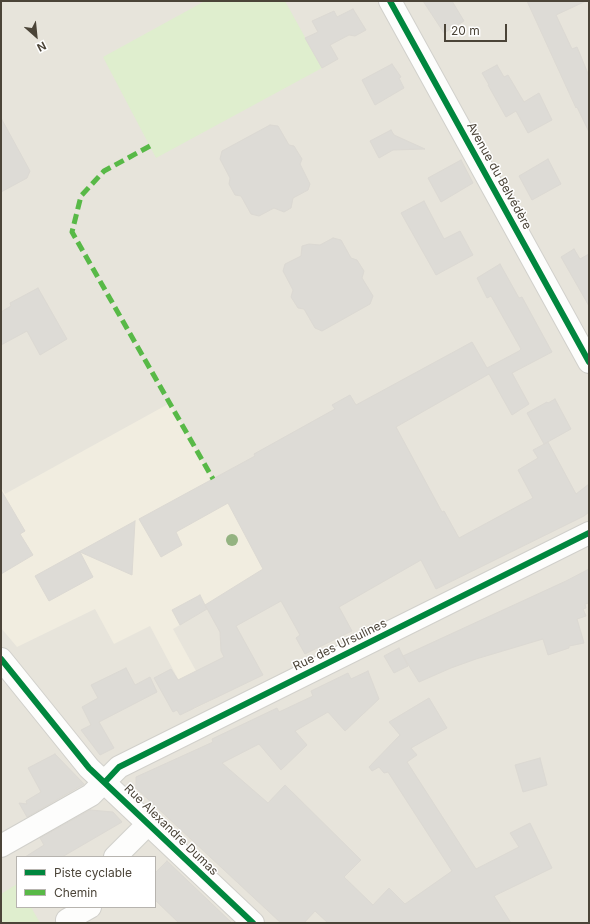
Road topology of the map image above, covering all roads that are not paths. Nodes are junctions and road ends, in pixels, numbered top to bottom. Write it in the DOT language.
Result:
graph roads {
  1 [pos="390,1"];
  2 [pos="589,362"];
  3 [pos="589,533"];
  4 [pos="1,659"];
  5 [pos="105,782"];
  6 [pos="148,824"];
  7 [pos="1,846"];
  8 [pos="117,856"];
  9 [pos="88,908"];
  10 [pos="68,923"];
  11 [pos="253,923"];
  1 -- 2 [label="street, Avenue du Belvédère"];
  3 -- 5 [label="street, Rue des Ursulines"];
  4 -- 5 [label="street, Rue Alexandre Dumas"];
  5 -- 6 [label="street, Rue Alexandre Dumas"];
  5 -- 7 [label="street, Rue des Ursulines"];
  6 -- 8 [label="street"];
  6 -- 11 [label="street, Rue Alexandre Dumas"];
  9 -- 10 [label="street"];
}
